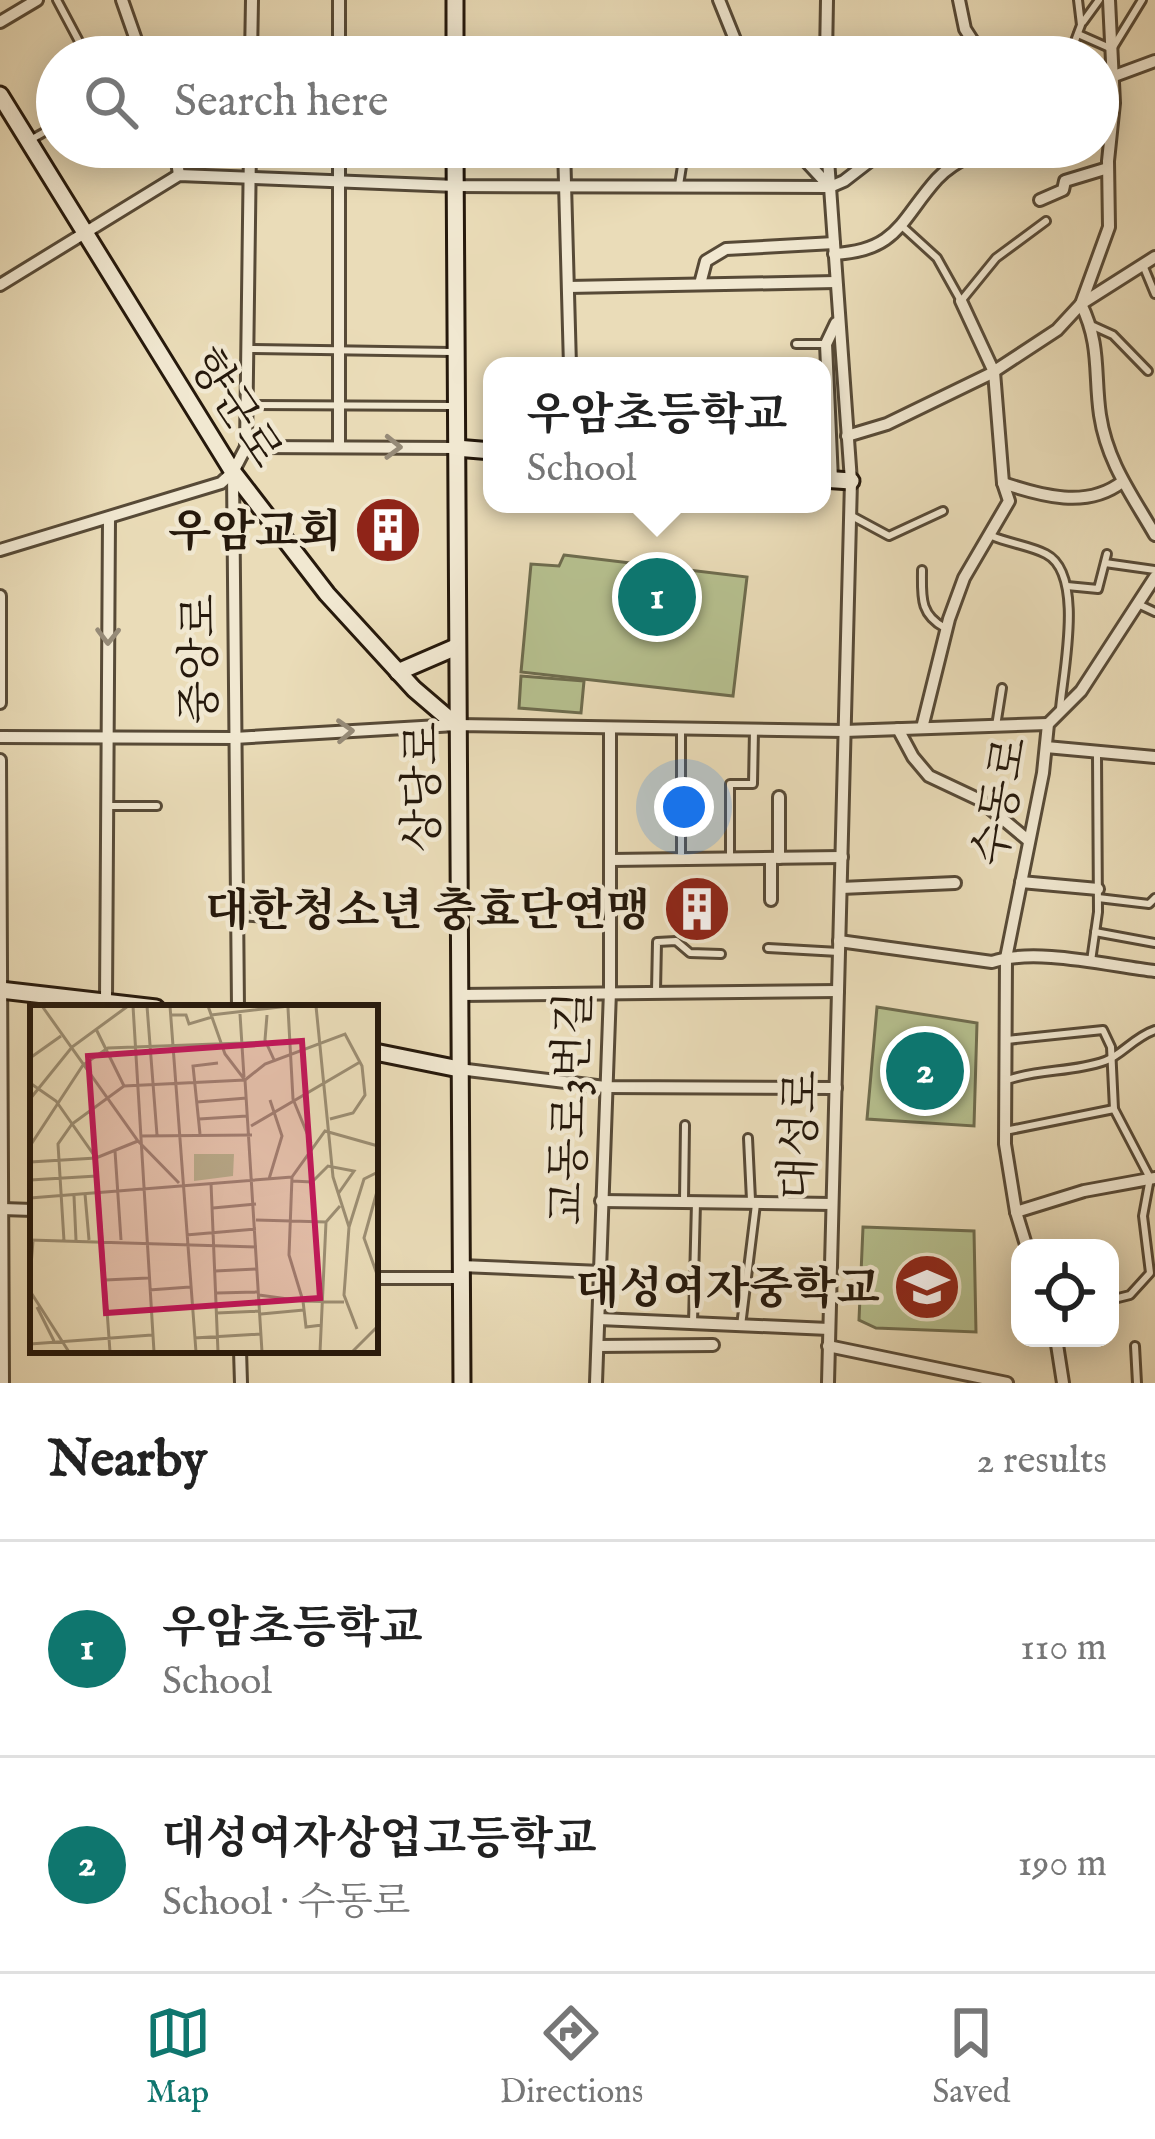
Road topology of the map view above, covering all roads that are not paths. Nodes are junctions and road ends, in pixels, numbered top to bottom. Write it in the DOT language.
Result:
graph roads {
  1 [pos="37,0"];
  2 [pos="57,0"];
  3 [pos="122,0"];
  4 [pos="252,0"];
  5 [pos="339,0"];
  6 [pos="455,0"];
  7 [pos="719,0"];
  8 [pos="827,0"];
  9 [pos="959,0"];
  10 [pos="1078,0"];
  11 [pos="1099,0"];
  12 [pos="1109,0"];
  13 [pos="1142,0"];
  14 [pos="0,22"];
  15 [pos="1081,25"];
  16 [pos="1078,34"];
  17 [pos="76,36"];
  18 [pos="135,36"];
  19 [pos="251,36"];
  20 [pos="339,36"];
  21 [pos="455,36"];
  22 [pos="734,36"];
  23 [pos="826,36"];
  24 [pos="970,36"];
  25 [pos="1083,36"];
  26 [pos="1111,36"];
  27 [pos="1119,38"];
  28 [pos="1155,61"];
  29 [pos="1119,76"];
  30 [pos="0,94"];
  31 [pos="36,137"];
  32 [pos="29,141"];
  33 [pos="36,152"];
  34 [pos="46,168"];
  35 [pos="178,168"];
  36 [pos="250,168"];
  37 [pos="339,168"];
  38 [pos="455,168"];
  39 [pos="565,168"];
  40 [pos="682,168"];
  41 [pos="812,168"];
  42 [pos="829,168"];
  43 [pos="861,168"];
  44 [pos="953,168"];
  45 [pos="1108,168"];
  46 [pos="179,175"];
  47 [pos="250,176"];
  48 [pos="339,179"];
  49 [pos="566,184"];
  50 [pos="679,184"];
  51 [pos="455,186"];
  52 [pos="830,187"];
  53 [pos="1040,200"];
  54 [pos="1046,221"];
  55 [pos="903,226"];
  56 [pos="86,232"];
  57 [pos="834,248"];
  58 [pos="1155,257"];
  59 [pos="1143,265"];
  60 [pos="836,282"];
  61 [pos="700,284"];
  62 [pos="0,285"];
  63 [pos="568,287"];
  64 [pos="1155,294"];
  65 [pos="961,301"];
  66 [pos="1081,304"];
  67 [pos="838,320"];
  68 [pos="1091,325"];
  69 [pos="796,344"];
  70 [pos="826,344"];
  71 [pos="248,349"];
  72 [pos="339,350"];
  73 [pos="456,352"];
  74 [pos="570,357"];
  75 [pos="826,357"];
  76 [pos="994,371"];
  77 [pos="1148,371"];
  78 [pos="247,405"];
  79 [pos="339,406"];
  80 [pos="456,406"];
  81 [pos="848,436"];
  82 [pos="246,447"];
  83 [pos="339,447"];
  84 [pos="456,448"];
  85 [pos="483,450"];
  86 [pos="233,472"];
  87 [pos="831,479"];
  88 [pos="851,481"];
  89 [pos="1122,482"];
  90 [pos="1003,483"];
  91 [pos="943,512"];
  92 [pos="850,515"];
  93 [pos="109,519"];
  94 [pos="990,535"];
  95 [pos="1155,535"];
  96 [pos="0,550"];
  97 [pos="922,570"];
  98 [pos="1155,574"];
  99 [pos="1067,586"];
  100 [pos="0,596"];
  101 [pos="1138,604"];
  102 [pos="1155,612"];
  103 [pos="947,629"];
  104 [pos="0,646"];
  105 [pos="456,647"];
  106 [pos="398,672"];
  107 [pos="1002,688"];
  108 [pos="0,704"];
  109 [pos="1060,712"];
  110 [pos="1048,724"];
  111 [pos="456,725"];
  112 [pos="996,726"];
  113 [pos="610,728"];
  114 [pos="922,728"];
  115 [pos="681,729"];
  116 [pos="898,729"];
  117 [pos="754,730"];
  118 [pos="844,731"];
  119 [pos="0,736"];
  120 [pos="234,738"];
  121 [pos="106,739"];
  122 [pos="1046,747"];
  123 [pos="1096,755"];
  124 [pos="1155,757"];
  125 [pos="0,760"];
  126 [pos="779,797"];
  127 [pos="106,806"];
  128 [pos="157,806"];
  129 [pos="1029,841"];
  130 [pos="842,857"];
  131 [pos="730,858"];
  132 [pos="775,858"];
  133 [pos="681,859"];
  134 [pos="611,860"];
  135 [pos="1021,882"];
  136 [pos="955,883"];
  137 [pos="841,888"];
  138 [pos="1098,894"];
  139 [pos="1155,898"];
  140 [pos="771,900"];
  141 [pos="236,916"];
  142 [pos="278,919"];
  143 [pos="1095,932"];
  144 [pos="1155,943"];
  145 [pos="839,947"];
  146 [pos="768,948"];
  147 [pos="721,954"];
  148 [pos="1006,958"];
  149 [pos="1090,963"];
  150 [pos="1155,970"];
  151 [pos="2,990"];
  152 [pos="610,991"];
  153 [pos="656,991"];
  154 [pos="838,991"];
  155 [pos="459,995"];
  156 [pos="106,1000"];
  157 [pos="137,1005"];
  158 [pos="238,1005"];
  159 [pos="1155,1030"];
  160 [pos="1007,1040"];
  161 [pos="378,1053"];
  162 [pos="1112,1059"];
  163 [pos="459,1069"];
  164 [pos="1006,1080"];
  165 [pos="605,1087"];
  166 [pos="836,1088"];
  167 [pos="1114,1109"];
  168 [pos="685,1125"];
  169 [pos="1006,1131"];
  170 [pos="748,1138"];
  171 [pos="1153,1178"];
  172 [pos="601,1201"];
  173 [pos="690,1202"];
  174 [pos="753,1203"];
  175 [pos="832,1204"];
  176 [pos="2,1210"];
  177 [pos="1016,1212"];
  178 [pos="1025,1239"];
  179 [pos="461,1272"];
  180 [pos="601,1272"];
  181 [pos="378,1278"];
  182 [pos="1119,1298"];
  183 [pos="599,1319"];
  184 [pos="693,1324"];
  185 [pos="712,1324"];
  186 [pos="741,1326"];
  187 [pos="829,1329"];
  188 [pos="712,1345"];
  189 [pos="598,1346"];
  190 [pos="828,1346"];
  191 [pos="1136,1346"];
  192 [pos="1057,1347"];
  193 [pos="240,1353"];
  194 [pos="3,1383"];
  195 [pos="241,1383"];
  196 [pos="462,1383"];
  197 [pos="596,1383"];
  198 [pos="828,1383"];
  199 [pos="1007,1383"];
  200 [pos="1063,1383"];
  201 [pos="1136,1383"];
  1 -- 14 [label="street"];
  2 -- 17 [label="lane"];
  3 -- 18 [label="street"];
  4 -- 19 [label="street"];
  5 -- 20 [label="street"];
  6 -- 21 [label="main road"];
  7 -- 22 [label="street"];
  8 -- 23 [label="street"];
  9 -- 24 [label="street"];
  10 -- 15 [label="lane"];
  11 -- 15 [label="lane"];
  12 -- 26 [label="street"];
  13 -- 27 [label="lane"];
  15 -- 16 [label="lane"];
  16 -- 25 [label="lane"];
  28 -- 29 [label="street"];
  30 -- 32 [label="main road, 향군로"];
  31 -- 32 [label="lane"];
  32 -- 33 [label="main road, 향군로"];
  34 -- 56 [label="main road, 향군로"];
  35 -- 46 [label="street"];
  36 -- 47 [label="street, 중앙로"];
  37 -- 48 [label="street"];
  38 -- 51 [label="main road, 상당로"];
  39 -- 49 [label="street"];
  40 -- 50 [label="lane"];
  41 -- 52 [label="street"];
  42 -- 52 [label="street, 대성로"];
  43 -- 52 [label="street"];
  44 -- 55 [label="street"];
  45 -- 53 [label="street"];
  45 -- 66 [label="street"];
  46 -- 47 [label="street"];
  46 -- 56 [label="street"];
  47 -- 48 [label="street"];
  47 -- 71 [label="street, 중앙로"];
  48 -- 51 [label="street"];
  48 -- 72 [label="street"];
  49 -- 50 [label="street"];
  49 -- 51 [label="street"];
  49 -- 63 [label="street"];
  50 -- 52 [label="street"];
  51 -- 73 [label="main road, 상당로"];
  52 -- 57 [label="street, 대성로"];
  54 -- 65 [label="lane"];
  55 -- 57 [label="street"];
  55 -- 65 [label="lane"];
  56 -- 62 [label="street"];
  56 -- 86 [label="main road, 향군로"];
  57 -- 60 [label="street, 대성로"];
  57 -- 61 [label="street"];
  58 -- 59 [label="street"];
  59 -- 64 [label="lane"];
  59 -- 66 [label="street"];
  60 -- 61 [label="street"];
  60 -- 67 [label="street, 대성로"];
  61 -- 63 [label="street"];
  63 -- 74 [label="street"];
  65 -- 76 [label="street"];
  66 -- 68 [label="street"];
  66 -- 76 [label="street"];
  67 -- 70 [label="street"];
  67 -- 81 [label="street, 대성로"];
  68 -- 77 [label="lane"];
  68 -- 89 [label="street"];
  69 -- 70 [label="lane"];
  70 -- 75 [label="street"];
  71 -- 72 [label="lane"];
  71 -- 78 [label="street, 중앙로"];
  72 -- 73 [label="lane"];
  72 -- 79 [label="street"];
  73 -- 80 [label="main road, 상당로"];
  76 -- 81 [label="street"];
  76 -- 90 [label="street"];
  78 -- 79 [label="lane"];
  78 -- 82 [label="street, 중앙로"];
  79 -- 80 [label="lane"];
  79 -- 83 [label="street"];
  80 -- 84 [label="main road, 상당로"];
  81 -- 88 [label="street, 대성로"];
  82 -- 83 [label="street"];
  82 -- 86 [label="street, 중앙로"];
  83 -- 84 [label="street, one-way"];
  84 -- 85 [label="main road"];
  84 -- 105 [label="main road, 상당로"];
  86 -- 93 [label="street"];
  86 -- 106 [label="main road, 향군로"];
  86 -- 120 [label="street, 중앙로"];
  87 -- 88 [label="main road"];
  88 -- 92 [label="street, 대성로"];
  89 -- 90 [label="street"];
  89 -- 95 [label="street"];
  90 -- 94 [label="street"];
  91 -- 92 [label="lane"];
  92 -- 118 [label="street, 대성로"];
  93 -- 96 [label="street"];
  93 -- 121 [label="street, one-way"];
  94 -- 99 [label="lane"];
  94 -- 103 [label="street"];
  97 -- 103 [label="lane"];
  98 -- 99 [label="lane, 수동로"];
  98 -- 101 [label="street, 수동로"];
  99 -- 109 [label="lane"];
  100 -- 104 [label="street"];
  101 -- 102 [label="lane"];
  101 -- 109 [label="street, 수동로"];
  103 -- 114 [label="street"];
  104 -- 108 [label="street"];
  105 -- 106 [label="main road"];
  105 -- 111 [label="main road, 상당로"];
  106 -- 111 [label="main road, 향군로"];
  107 -- 112 [label="lane"];
  109 -- 110 [label="street, 수동로"];
  110 -- 112 [label="street"];
  110 -- 122 [label="street, 수동로"];
  111 -- 113 [label="street"];
  120 -- 111 [label="street, one-way"];
  111 -- 155 [label="main road, 상당로"];
  112 -- 114 [label="street"];
  113 -- 115 [label="street"];
  113 -- 134 [label="street, 교동로3번길"];
  114 -- 116 [label="street"];
  115 -- 117 [label="street"];
  115 -- 133 [label="lane"];
  116 -- 118 [label="street"];
  116 -- 129 [label="street"];
  117 -- 118 [label="street"];
  117 -- 131 [label="lane"];
  118 -- 130 [label="street, 대성로"];
  119 -- 121 [label="street"];
  120 -- 121 [label="street"];
  120 -- 141 [label="street, 중앙로"];
  121 -- 127 [label="street"];
  122 -- 123 [label="street"];
  122 -- 129 [label="street, 수동로"];
  123 -- 124 [label="street"];
  123 -- 138 [label="lane"];
  125 -- 151 [label="street"];
  126 -- 132 [label="street"];
  127 -- 128 [label="lane"];
  127 -- 156 [label="street"];
  129 -- 135 [label="street, 수동로"];
  130 -- 132 [label="street"];
  130 -- 137 [label="street, 대성로"];
  131 -- 132 [label="street"];
  131 -- 133 [label="street"];
  132 -- 140 [label="street"];
  133 -- 134 [label="street"];
  134 -- 152 [label="street, 교동로3번길"];
  135 -- 138 [label="street"];
  135 -- 148 [label="street, 수동로"];
  136 -- 137 [label="street"];
  137 -- 145 [label="street, 대성로"];
  138 -- 139 [label="lane"];
  138 -- 143 [label="lane"];
  141 -- 142 [label="lane"];
  141 -- 158 [label="street, 중앙로"];
  143 -- 144 [label="lane"];
  143 -- 149 [label="lane"];
  145 -- 146 [label="lane"];
  145 -- 148 [label="street"];
  145 -- 154 [label="street, 대성로"];
  147 -- 153 [label="lane"];
  148 -- 149 [label="street"];
  148 -- 160 [label="street, 수동로"];
  149 -- 150 [label="street"];
  151 -- 156 [label="main road"];
  151 -- 176 [label="street"];
  152 -- 153 [label="street"];
  152 -- 155 [label="street"];
  152 -- 165 [label="street, 교동로3번길"];
  153 -- 154 [label="street"];
  154 -- 166 [label="street, 대성로"];
  155 -- 163 [label="main road, 상당로"];
  156 -- 157 [label="main road"];
  159 -- 162 [label="lane"];
  160 -- 162 [label="lane"];
  160 -- 164 [label="street, 수동로"];
  161 -- 163 [label="main road"];
  162 -- 164 [label="lane"];
  162 -- 167 [label="lane"];
  163 -- 165 [label="street"];
  163 -- 179 [label="main road, 상당로"];
  164 -- 169 [label="street, 수동로"];
  165 -- 166 [label="street"];
  165 -- 172 [label="street, 교동로3번길"];
  166 -- 175 [label="street, 대성로"];
  167 -- 169 [label="lane"];
  167 -- 171 [label="lane"];
  168 -- 173 [label="lane"];
  169 -- 177 [label="street, 수동로"];
  170 -- 174 [label="lane"];
  171 -- 177 [label="street"];
  171 -- 182 [label="lane"];
  172 -- 173 [label="street"];
  172 -- 180 [label="street, 교동로3번길"];
  173 -- 174 [label="street"];
  173 -- 184 [label="lane"];
  174 -- 175 [label="street"];
  174 -- 186 [label="lane"];
  175 -- 187 [label="street, 대성로"];
  176 -- 194 [label="street"];
  177 -- 178 [label="street, 수동로"];
  179 -- 180 [label="street"];
  179 -- 181 [label="street"];
  179 -- 196 [label="main road, 상당로"];
  180 -- 183 [label="street, 교동로3번길"];
  183 -- 184 [label="street"];
  183 -- 189 [label="street, 교동로3번길"];
  184 -- 185 [label="street"];
  185 -- 186 [label="street"];
  185 -- 188 [label="lane"];
  186 -- 187 [label="street"];
  187 -- 190 [label="street, 대성로"];
  188 -- 189 [label="street"];
  189 -- 197 [label="street, 교동로3번길"];
  190 -- 198 [label="street, 대성로"];
  190 -- 199 [label="street"];
  191 -- 201 [label="lane"];
  192 -- 200 [label="street"];
  193 -- 195 [label="street"];
}
